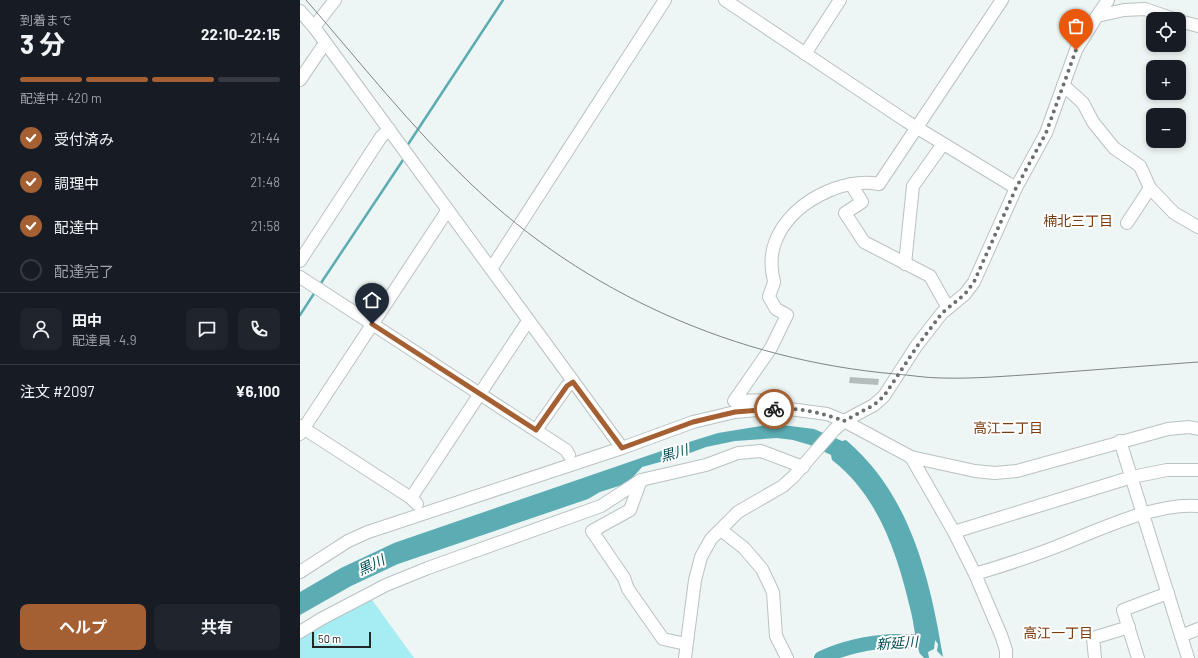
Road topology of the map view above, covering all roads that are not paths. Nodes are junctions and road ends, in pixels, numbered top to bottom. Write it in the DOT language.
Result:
graph roads {
  1 [pos="335,0"];
  2 [pos="665,0"];
  3 [pos="725,0"];
  4 [pos="840,0"];
  5 [pos="1002,0"];
  6 [pos="1108,0"];
  7 [pos="300,11"];
  8 [pos="1154,12"];
  9 [pos="1097,16"];
  10 [pos="1186,23"];
  11 [pos="1198,26"];
  12 [pos="314,27"];
  13 [pos="325,42"];
  14 [pos="805,54"];
  15 [pos="300,80"];
  16 [pos="1063,85"];
  17 [pos="918,128"];
  18 [pos="389,129"];
  19 [pos="943,144"];
  20 [pos="851,184"];
  21 [pos="1016,188"];
  22 [pos="1150,188"];
  23 [pos="447,211"];
  24 [pos="1127,223"];
  25 [pos="1198,227"];
  26 [pos="300,261"];
  27 [pos="905,264"];
  28 [pos="491,269"];
  29 [pos="300,277"];
  30 [pos="948,308"];
  31 [pos="528,321"];
  32 [pos="372,324"];
  33 [pos="573,382"];
  34 [pos="479,394"];
  35 [pos="782,408"];
  36 [pos="844,421"];
  37 [pos="1198,429"];
  38 [pos="301,430"];
  39 [pos="536,430"];
  40 [pos="1120,441"];
  41 [pos="622,448"];
  42 [pos="569,455"];
  43 [pos="911,457"];
  44 [pos="806,463"];
  45 [pos="1198,470"];
  46 [pos="1132,477"];
  47 [pos="641,480"];
  48 [pos="1198,506"];
  49 [pos="1143,514"];
  50 [pos="720,530"];
  51 [pos="954,532"];
  52 [pos="300,572"];
  53 [pos="975,574"];
  54 [pos="1168,593"];
  55 [pos="1129,627"];
  56 [pos="1198,629"];
  57 [pos="300,632"];
  58 [pos="1181,636"];
  59 [pos="686,644"];
  60 [pos="685,658"];
  61 [pos="787,658"];
  62 [pos="1006,658"];
  63 [pos="1095,658"];
  64 [pos="1138,658"];
  65 [pos="1188,658"];
  1 -- 12 [label="street"];
  2 -- 28 [label="street"];
  3 -- 14 [label="street"];
  4 -- 14 [label="street"];
  5 -- 17 [label="street"];
  6 -- 9 [label="street"];
  7 -- 12 [label="street"];
  8 -- 9 [label="street"];
  9 -- 16 [label="street"];
  10 -- 11 [label="street"];
  12 -- 13 [label="street"];
  13 -- 15 [label="street"];
  13 -- 18 [label="street"];
  14 -- 17 [label="street"];
  16 -- 21 [label="street"];
  16 -- 22 [label="street"];
  17 -- 19 [label="street"];
  17 -- 20 [label="street"];
  18 -- 23 [label="street"];
  18 -- 26 [label="street"];
  19 -- 21 [label="street"];
  19 -- 27 [label="street"];
  20 -- 27 [label="street"];
  20 -- 35 [label="street"];
  21 -- 30 [label="street"];
  22 -- 24 [label="street"];
  22 -- 25 [label="street"];
  23 -- 28 [label="street"];
  23 -- 32 [label="street"];
  27 -- 30 [label="street"];
  28 -- 31 [label="street"];
  29 -- 32 [label="street"];
  30 -- 36 [label="street"];
  31 -- 33 [label="street"];
  31 -- 34 [label="street"];
  32 -- 34 [label="street"];
  32 -- 38 [label="street"];
  33 -- 39 [label="street"];
  33 -- 41 [label="street"];
  34 -- 38 [label="street"];
  34 -- 39 [label="street"];
  35 -- 36 [label="street"];
  35 -- 41 [label="street"];
  36 -- 43 [label="street"];
  36 -- 44 [label="street"];
  37 -- 40 [label="street"];
  39 -- 42 [label="street"];
  40 -- 43 [label="street"];
  40 -- 46 [label="street"];
  41 -- 52 [label="street"];
  43 -- 51 [label="street"];
  44 -- 47 [label="street"];
  44 -- 50 [label="street"];
  45 -- 46 [label="street"];
  46 -- 49 [label="street"];
  46 -- 51 [label="street"];
  47 -- 57 [label="street"];
  47 -- 59 [label="street"];
  48 -- 49 [label="street"];
  49 -- 53 [label="street"];
  49 -- 54 [label="street"];
  50 -- 59 [label="street"];
  50 -- 61 [label="street"];
  51 -- 53 [label="street"];
  53 -- 62 [label="street"];
  54 -- 55 [label="street"];
  54 -- 58 [label="street"];
  55 -- 63 [label="street"];
  55 -- 64 [label="street"];
  56 -- 58 [label="street"];
  58 -- 65 [label="street"];
  59 -- 60 [label="street"];
}
